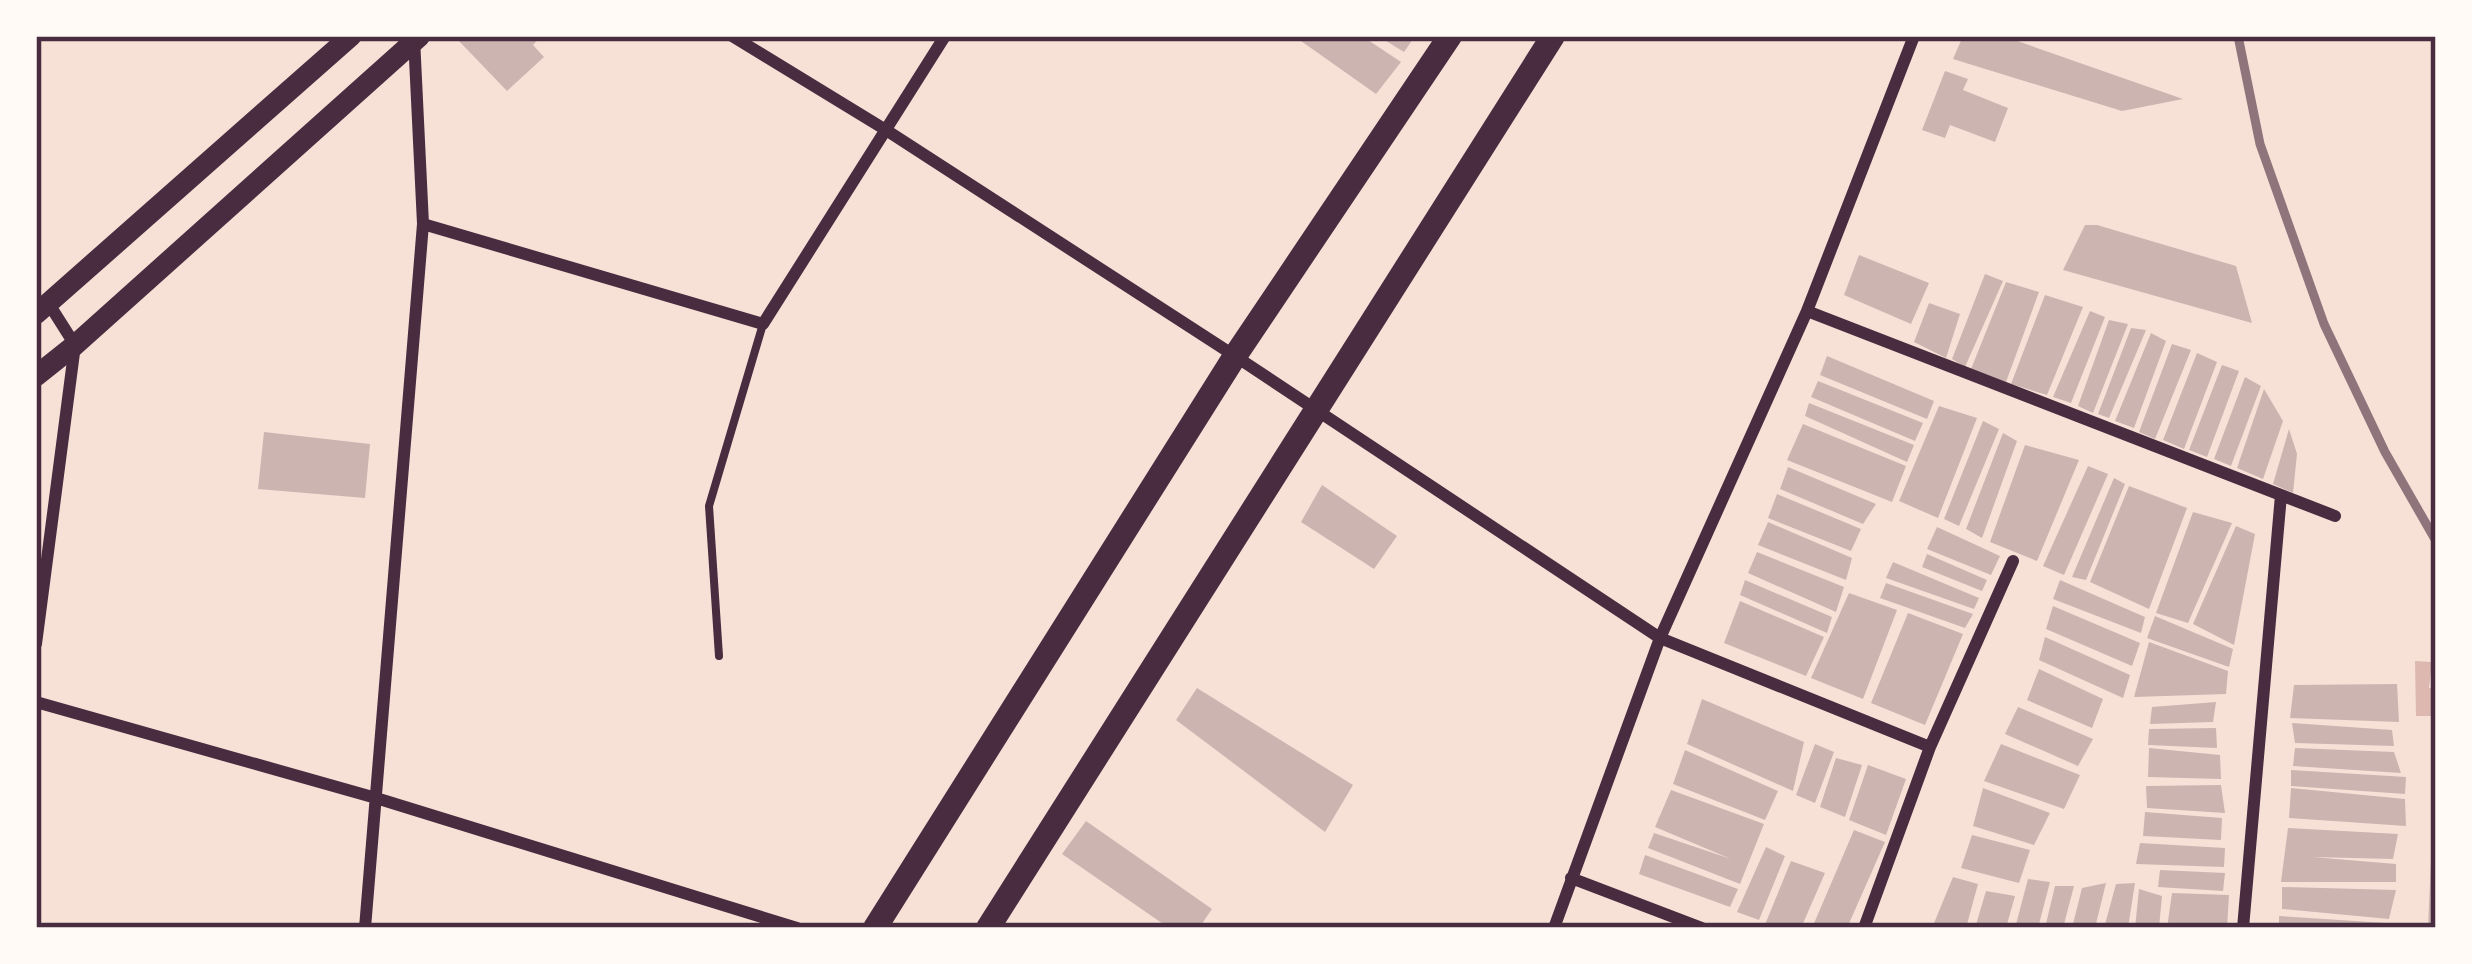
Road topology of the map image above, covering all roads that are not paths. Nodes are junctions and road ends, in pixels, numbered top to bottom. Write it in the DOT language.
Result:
graph roads {
  1 [pos="351,36"];
  2 [pos="732,36"];
  3 [pos="946,36"];
  4 [pos="1450,36"];
  5 [pos="1553,36"];
  6 [pos="1914,36"];
  7 [pos="416,37"];
  8 [pos="886,130"];
  9 [pos="423,224"];
  10 [pos="42,309"];
  11 [pos="1807,311"];
  12 [pos="764,325"];
  13 [pos="75,346"];
  14 [pos="1235,356"];
  15 [pos="36,376"];
  16 [pos="1316,408"];
  17 [pos="2282,495"];
  18 [pos="2336,516"];
  19 [pos="2013,561"];
  20 [pos="1660,638"];
  21 [pos="36,644"];
  22 [pos="719,656"];
  23 [pos="36,702"];
  24 [pos="1930,747"];
  25 [pos="376,798"];
  26 [pos="1571,878"];
  27 [pos="365,928"];
  28 [pos="797,928"];
  29 [pos="875,928"];
  30 [pos="988,928"];
  31 [pos="1555,928"];
  32 [pos="1702,928"];
  33 [pos="1864,928"];
  34 [pos="2243,928"];
  1 -- 10 [label="main road"];
  2 -- 8 [label="street"];
  3 -- 8 [label="street"];
  4 -- 14 [label="main road"];
  5 -- 16 [label="main road"];
  6 -- 11 [label="street"];
  7 -- 9 [label="street"];
  7 -- 13 [label="main road"];
  8 -- 12 [label="street"];
  8 -- 14 [label="street"];
  9 -- 12 [label="street"];
  9 -- 25 [label="street"];
  10 -- 13 [label="street"];
  11 -- 17 [label="street"];
  11 -- 20 [label="street"];
  12 -- 22 [label="lane"];
  13 -- 15 [label="main road"];
  13 -- 21 [label="street"];
  14 -- 16 [label="street"];
  14 -- 29 [label="main road"];
  16 -- 20 [label="street"];
  16 -- 30 [label="main road"];
  17 -- 18 [label="street"];
  17 -- 34 [label="street"];
  19 -- 24 [label="street"];
  20 -- 24 [label="street"];
  20 -- 26 [label="street"];
  23 -- 25 [label="street"];
  24 -- 33 [label="street"];
  25 -- 27 [label="street"];
  25 -- 28 [label="street"];
  26 -- 31 [label="street"];
  26 -- 32 [label="street"];
}
